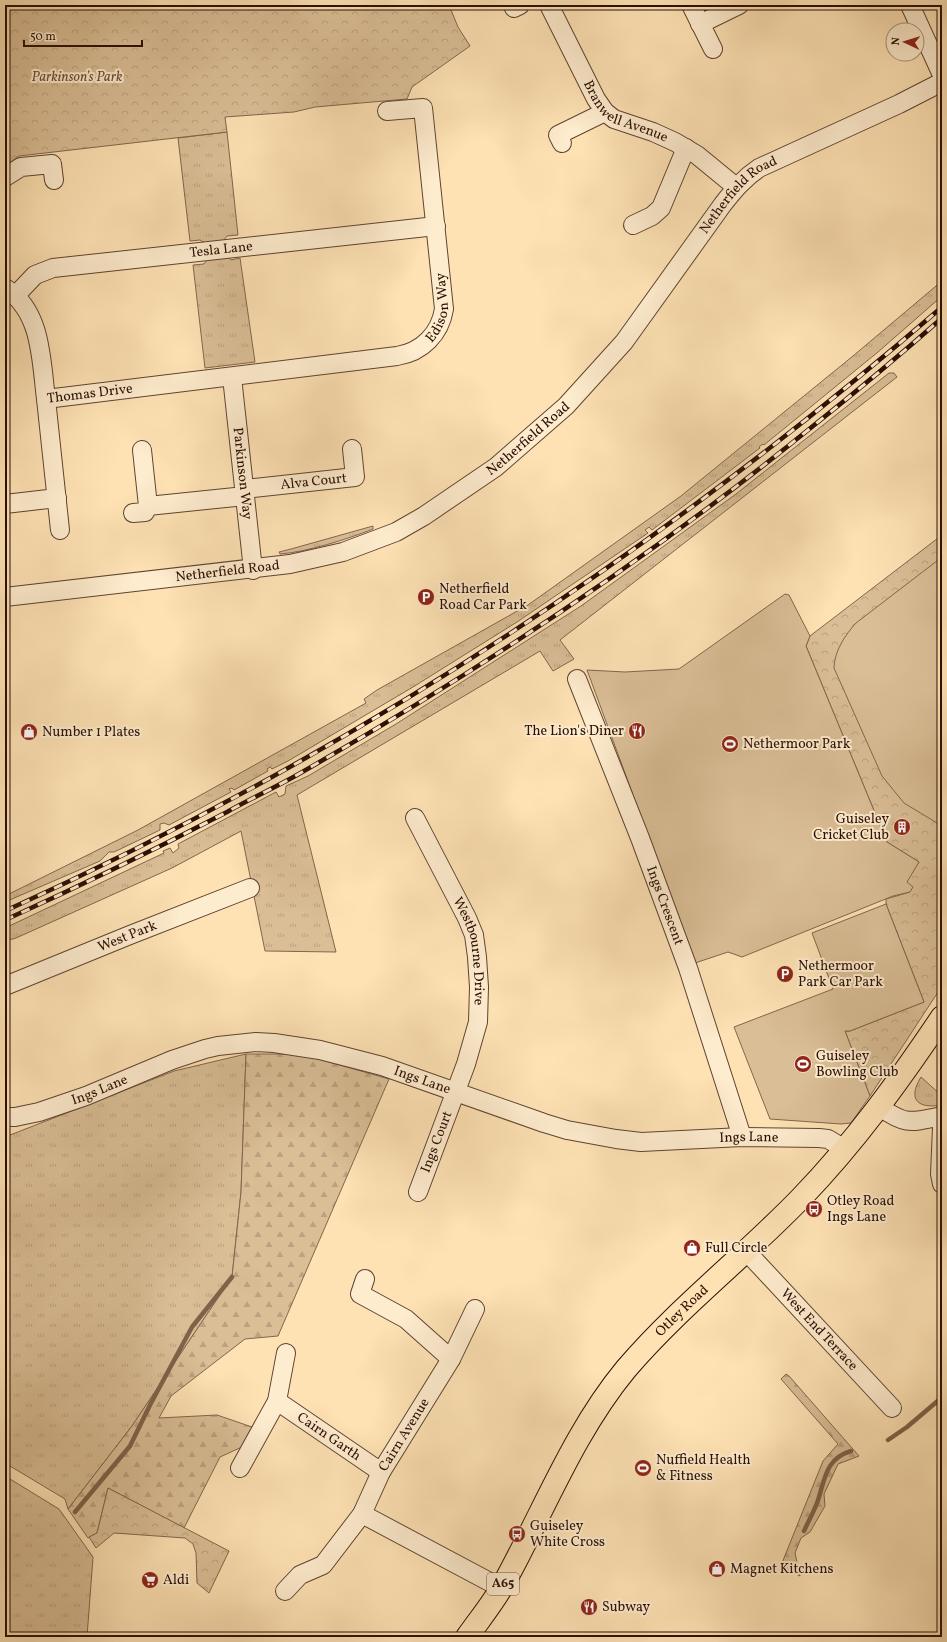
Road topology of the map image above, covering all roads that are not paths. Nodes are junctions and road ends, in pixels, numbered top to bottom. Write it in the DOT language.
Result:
graph roads {
  1 [pos="549,5"];
  2 [pos="691,5"];
  3 [pos="739,5"];
  4 [pos="910,5"];
  5 [pos="700,24"];
  6 [pos="712,49"];
  7 [pos="942,75"];
  8 [pos="942,82"];
  9 [pos="387,110"];
  10 [pos="605,112"];
  11 [pos="562,143"];
  12 [pos="686,148"];
  13 [pos="5,177"];
  14 [pos="54,180"];
  15 [pos="736,187"];
  16 [pos="633,225"];
  17 [pos="436,226"];
  18 [pos="10,291"];
  19 [pos="232,377"];
  20 [pos="46,399"];
  21 [pos="352,449"];
  22 [pos="142,450"];
  23 [pos="245,493"];
  24 [pos="57,498"];
  25 [pos="5,504"];
  26 [pos="60,530"];
  27 [pos="253,570"];
  28 [pos="5,597"];
  29 [pos="577,679"];
  30 [pos="415,818"];
  31 [pos="250,888"];
  32 [pos="5,986"];
  33 [pos="942,1017"];
  34 [pos="456,1092"];
  35 [pos="880,1107"];
  36 [pos="942,1116"];
  37 [pos="5,1117"];
  38 [pos="942,1128"];
  39 [pos="742,1137"];
  40 [pos="846,1150"];
  41 [pos="942,1184"];
  42 [pos="418,1192"];
  43 [pos="746,1252"];
  44 [pos="365,1279"];
  45 [pos="475,1309"];
  46 [pos="286,1353"];
  47 [pos="450,1359"];
  48 [pos="277,1401"];
  49 [pos="892,1408"];
  50 [pos="240,1468"];
  51 [pos="381,1472"];
  52 [pos="362,1514"];
  53 [pos="501,1588"];
  54 [pos="285,1591"];
  55 [pos="467,1637"];
  1 -- 10 [label="street, Branwell Avenue"];
  2 -- 5 [label="street"];
  3 -- 5 [label="street"];
  4 -- 7 [label="street"];
  5 -- 6 [label="street"];
  8 -- 15 [label="street, Netherfield Road"];
  9 -- 17 [label="street, Edison Way"];
  10 -- 11 [label="street"];
  10 -- 12 [label="street, Branwell Avenue"];
  12 -- 15 [label="street, Branwell Avenue"];
  12 -- 16 [label="street"];
  13 -- 14 [label="street"];
  15 -- 27 [label="street, Netherfield Road"];
  17 -- 18 [label="street, Tesla Lane"];
  17 -- 19 [label="street, Edison Way"];
  18 -- 20 [label="street, Thomas Drive"];
  19 -- 20 [label="street, Thomas Drive"];
  19 -- 23 [label="street, Parkinson Way"];
  20 -- 24 [label="street"];
  21 -- 23 [label="street, Alva Court"];
  22 -- 23 [label="street"];
  23 -- 27 [label="street, Parkinson Way"];
  24 -- 25 [label="street"];
  24 -- 26 [label="street"];
  27 -- 28 [label="street, Netherfield Road"];
  29 -- 39 [label="street, Ings Crescent"];
  30 -- 34 [label="street, Westbourne Drive"];
  31 -- 32 [label="street, West Park"];
  33 -- 35 [label="main road, Otley Road / A65"];
  34 -- 37 [label="street, Ings Lane"];
  34 -- 39 [label="street, Ings Lane"];
  34 -- 42 [label="street, Ings Court"];
  35 -- 36 [label="street"];
  35 -- 40 [label="main road, Otley Road / A65"];
  38 -- 41 [label="street"];
  39 -- 40 [label="street, Ings Lane"];
  40 -- 43 [label="main road, Otley Road / A65"];
  43 -- 49 [label="street, West End Terrace"];
  43 -- 53 [label="main road, Otley Road / A65"];
  44 -- 47 [label="street"];
  45 -- 47 [label="street, Cairn Avenue"];
  46 -- 48 [label="street"];
  47 -- 51 [label="street, Cairn Avenue"];
  48 -- 50 [label="street"];
  48 -- 51 [label="street, Cairn Garth"];
  51 -- 52 [label="street, Cairn Avenue"];
  52 -- 53 [label="street"];
  52 -- 54 [label="street, Cairn Avenue"];
  53 -- 55 [label="main road, Otley Road / A65"];
}
